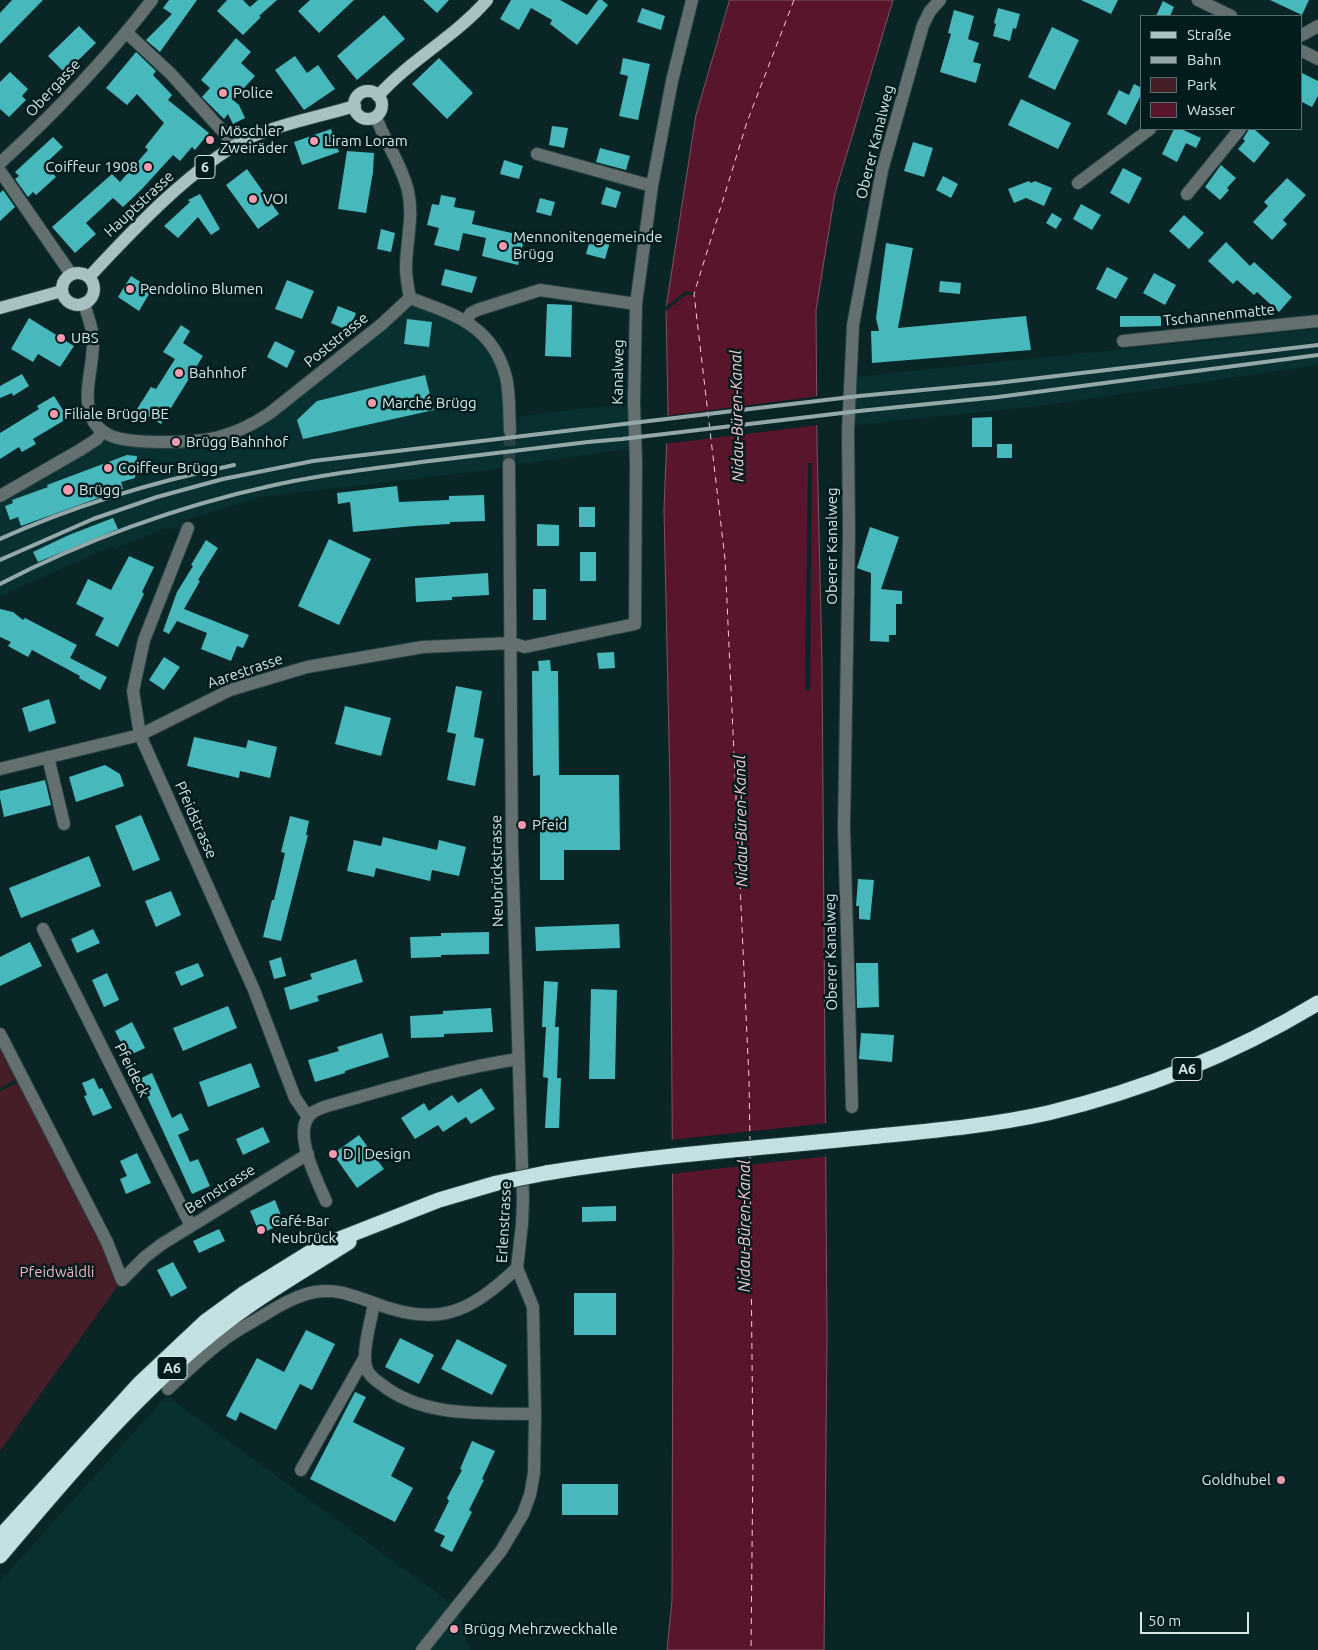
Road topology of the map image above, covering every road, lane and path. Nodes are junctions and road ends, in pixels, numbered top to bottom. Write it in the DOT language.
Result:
graph roads {
  1 [pos="152,0"];
  2 [pos="487,0"];
  3 [pos="692,0"];
  4 [pos="939,0"];
  5 [pos="1198,0"];
  6 [pos="1229,15"];
  7 [pos="1318,26"];
  8 [pos="127,33"];
  9 [pos="1303,35"];
  10 [pos="1303,52"];
  11 [pos="1318,59"];
  12 [pos="378,96"];
  13 [pos="355,106"];
  14 [pos="376,117"];
  15 [pos="1149,130"];
  16 [pos="1239,130"];
  17 [pos="236,146"];
  18 [pos="537,154"];
  19 [pos="0,163"];
  20 [pos="0,171"];
  21 [pos="1078,183"];
  22 [pos="652,186"];
  23 [pos="1187,194"];
  24 [pos="71,274"];
  25 [pos="89,277"];
  26 [pos="62,291"];
  27 [pos="410,298"];
  28 [pos="84,303"];
  29 [pos="636,304"];
  30 [pos="0,308"];
  31 [pos="466,321"];
  32 [pos="1318,321"];
  33 [pos="1123,341"];
  34 [pos="102,431"];
  35 [pos="510,431"];
  36 [pos="509,464"];
  37 [pos="0,496"];
  38 [pos="188,528"];
  39 [pos="511,643"];
  40 [pos="140,735"];
  41 [pos="48,757"];
  42 [pos="0,769"];
  43 [pos="64,824"];
  44 [pos="43,929"];
  45 [pos="1318,1003"];
  46 [pos="0,1034"];
  47 [pos="518,1059"];
  48 [pos="852,1107"];
  49 [pos="308,1117"];
  50 [pos="308,1154"];
  51 [pos="326,1201"];
  52 [pos="380,1223"];
  53 [pos="191,1226"];
  54 [pos="517,1268"];
  55 [pos="374,1303"];
  56 [pos="364,1357"];
  57 [pos="168,1389"];
  58 [pos="535,1414"];
  59 [pos="301,1470"];
  60 [pos="0,1537"];
  61 [pos="0,1556"];
  62 [pos="422,1650"];
  1 -- 8 [label="street, Obergasse"];
  2 -- 12 [label="main road"];
  3 -- 22 [label="street, Kanalweg"];
  4 -- 48 [label="street, Oberer Kanalweg"];
  5 -- 6 [label="street"];
  7 -- 9 [label="street"];
  8 -- 17 [label="street"];
  8 -- 19 [label="street, Obergasse"];
  10 -- 11 [label="street"];
  12 -- 13 [label="main road, Hauptstrasse"];
  12 -- 14 [label="main road"];
  13 -- 14 [label="main road"];
  13 -- 17 [label="main road, Hauptstrasse / 6"];
  14 -- 27 [label="street"];
  15 -- 21 [label="street"];
  16 -- 23 [label="street"];
  17 -- 25 [label="main road, Hauptstrasse / 6"];
  18 -- 22 [label="street"];
  20 -- 24 [label="street"];
  22 -- 29 [label="street, Kanalweg"];
  24 -- 25 [label="main road"];
  24 -- 26 [label="main road"];
  25 -- 28 [label="main road"];
  26 -- 28 [label="main road"];
  26 -- 30 [label="main road"];
  27 -- 31 [label="street"];
  27 -- 34 [label="street, Poststrasse"];
  28 -- 34 [label="street"];
  29 -- 31 [label="street"];
  29 -- 39 [label="street, Kanalweg"];
  31 -- 35 [label="street"];
  32 -- 33 [label="street, Tschannenmatte"];
  34 -- 37 [label="street"];
  36 -- 39 [label="street, Neubrückstrasse"];
  38 -- 40 [label="street, Pfeidstrasse"];
  39 -- 40 [label="street, Aarestrasse"];
  39 -- 47 [label="street, Neubrückstrasse"];
  40 -- 41 [label="street, Aarestrasse"];
  40 -- 49 [label="street, Pfeidstrasse"];
  41 -- 42 [label="street, Aarestrasse"];
  41 -- 43 [label="street"];
  44 -- 53 [label="street, Pfeideck"];
  45 -- 52 [label="highway, A6, bridge"];
  46 -- 53 [label="street, Bernstrasse"];
  47 -- 49 [label="street"];
  47 -- 54 [label="street, Erlenstrasse"];
  49 -- 50 [label="street"];
  50 -- 51 [label="street"];
  50 -- 53 [label="street, Bernstrasse"];
  52 -- 60 [label="highway, A6"];
  52 -- 61 [label="highway, A6"];
  54 -- 55 [label="street"];
  54 -- 58 [label="street, Erlenstrasse"];
  55 -- 56 [label="street"];
  55 -- 57 [label="street"];
  56 -- 58 [label="street"];
  56 -- 59 [label="street"];
  58 -- 62 [label="street, Erlenstrasse"];
}
